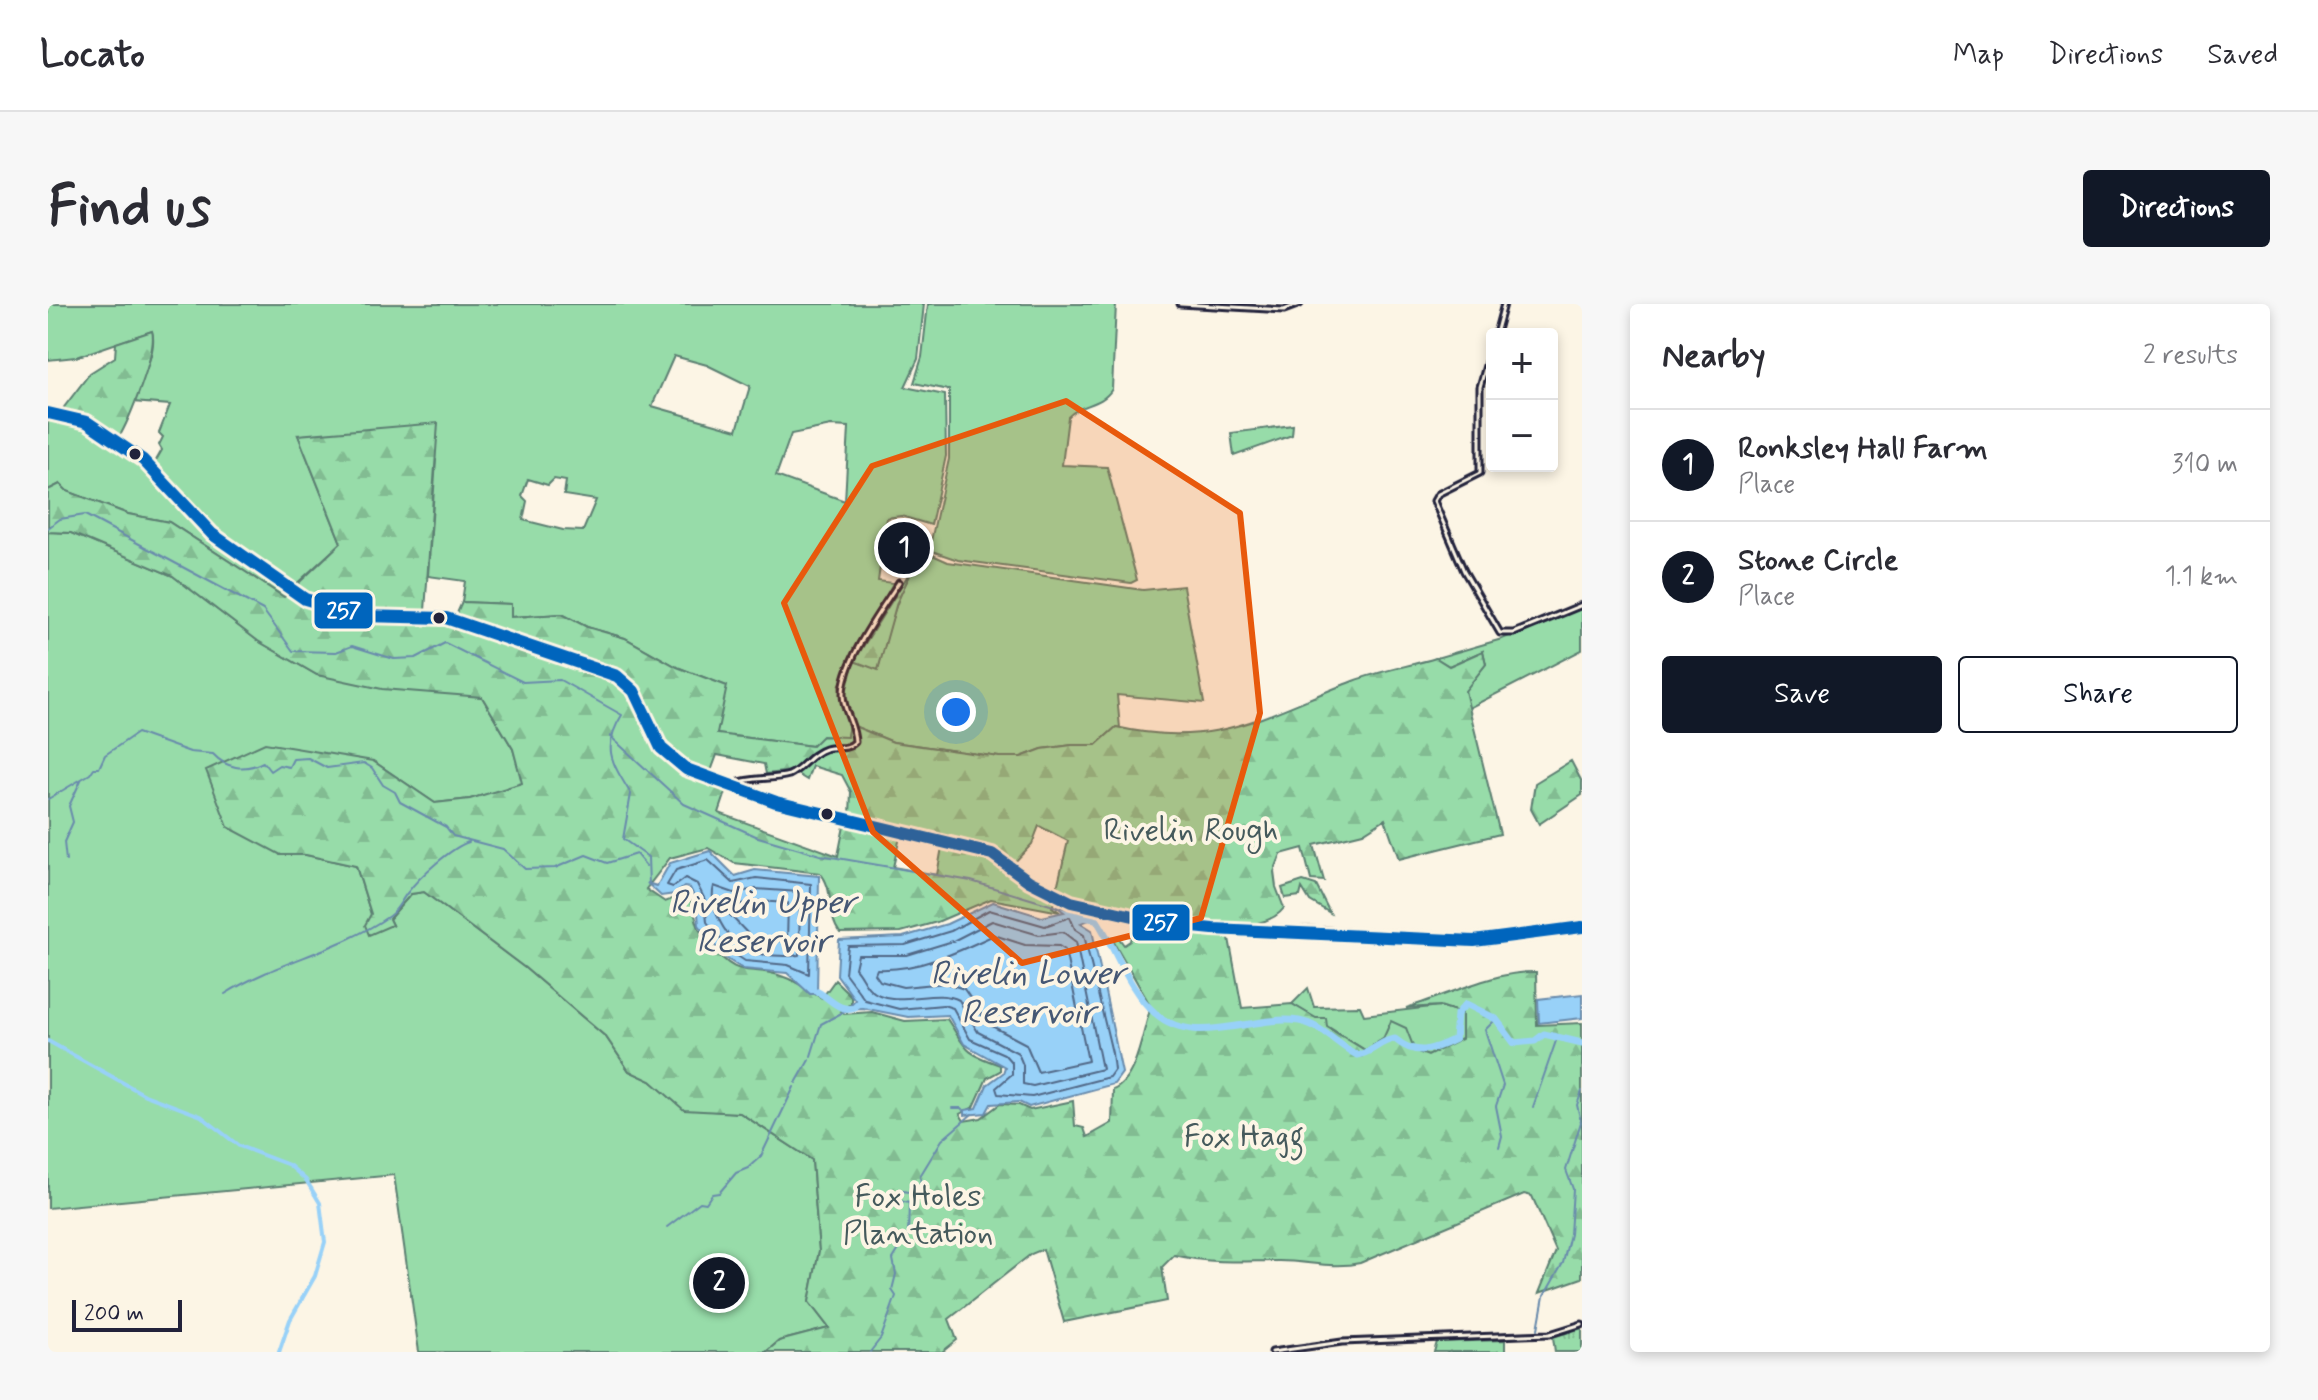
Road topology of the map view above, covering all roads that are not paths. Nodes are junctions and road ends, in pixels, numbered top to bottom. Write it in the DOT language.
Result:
graph roads {
  1 [pos="1180,304"];
  2 [pos="1300,304"];
  3 [pos="1504,304"];
  4 [pos="1498,328"];
  5 [pos="1486,366"];
  6 [pos="48,413"];
  7 [pos="899,582"];
  8 [pos="1582,605"];
  9 [pos="730,787"];
  10 [pos="1582,927"];
  11 [pos="1582,1324"];
  12 [pos="1272,1352"];
  1 -- 2 [label="street"];
  3 -- 4 [label="street"];
  5 -- 8 [label="street"];
  6 -- 9 [label="main road"];
  7 -- 9 [label="street"];
  9 -- 10 [label="main road"];
  11 -- 12 [label="street"];
}
